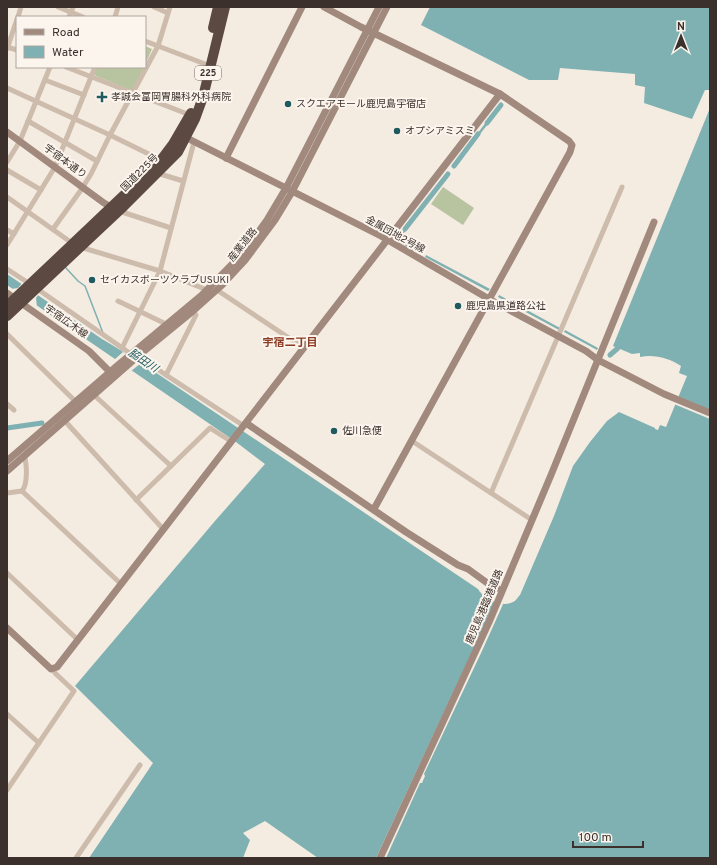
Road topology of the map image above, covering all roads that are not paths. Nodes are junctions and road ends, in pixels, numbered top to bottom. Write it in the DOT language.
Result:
graph roads {
  1 [pos="58,7"];
  2 [pos="154,7"];
  3 [pos="170,7"];
  4 [pos="218,7"];
  5 [pos="225,7"];
  6 [pos="302,7"];
  7 [pos="324,7"];
  8 [pos="379,7"];
  9 [pos="387,7"];
  10 [pos="71,12"];
  11 [pos="168,13"];
  12 [pos="81,16"];
  13 [pos="16,21"];
  14 [pos="370,31"];
  15 [pos="146,41"];
  16 [pos="158,46"];
  17 [pos="7,48"];
  18 [pos="205,64"];
  19 [pos="50,68"];
  20 [pos="69,68"];
  21 [pos="95,68"];
  22 [pos="92,77"];
  23 [pos="45,80"];
  24 [pos="7,88"];
  25 [pos="134,93"];
  26 [pos="84,94"];
  27 [pos="500,94"];
  28 [pos="36,102"];
  29 [pos="190,115"];
  30 [pos="75,118"];
  31 [pos="28,121"];
  32 [pos="7,132"];
  33 [pos="110,134"];
  34 [pos="186,138"];
  35 [pos="20,141"];
  36 [pos="65,143"];
  37 [pos="226,158"];
  38 [pos="161,160"];
  39 [pos="97,161"];
  40 [pos="7,162"];
  41 [pos="55,168"];
  42 [pos="7,170"];
  43 [pos="157,173"];
  44 [pos="183,181"];
  45 [pos="622,187"];
  46 [pos="83,188"];
  47 [pos="41,190"];
  48 [pos="289,190"];
  49 [pos="7,198"];
  50 [pos="115,209"];
  51 [pos="28,212"];
  52 [pos="654,222"];
  53 [pos="171,228"];
  54 [pos="53,229"];
  55 [pos="7,230"];
  56 [pos="14,234"];
  57 [pos="387,241"];
  58 [pos="7,245"];
  59 [pos="76,245"];
  60 [pos="7,269"];
  61 [pos="160,271"];
  62 [pos="32,287"];
  63 [pos="207,290"];
  64 [pos="217,290"];
  65 [pos="17,297"];
  66 [pos="489,299"];
  67 [pos="118,301"];
  68 [pos="7,306"];
  69 [pos="192,311"];
  70 [pos="140,312"];
  71 [pos="7,316"];
  72 [pos="166,324"];
  73 [pos="7,334"];
  74 [pos="559,336"];
  75 [pos="122,348"];
  76 [pos="304,348"];
  77 [pos="134,357"];
  78 [pos="598,360"];
  79 [pos="112,375"];
  80 [pos="166,375"];
  81 [pos="94,395"];
  82 [pos="76,402"];
  83 [pos="7,404"];
  84 [pos="14,410"];
  85 [pos="710,413"];
  86 [pos="64,420"];
  87 [pos="244,426"];
  88 [pos="232,441"];
  89 [pos="412,441"];
  90 [pos="24,455"];
  91 [pos="7,462"];
  92 [pos="171,466"];
  93 [pos="7,470"];
  94 [pos="22,491"];
  95 [pos="7,492"];
  96 [pos="491,493"];
  97 [pos="136,500"];
  98 [pos="374,510"];
  99 [pos="532,520"];
  100 [pos="163,529"];
  101 [pos="7,573"];
  102 [pos="121,584"];
  103 [pos="497,588"];
  104 [pos="7,628"];
  105 [pos="78,640"];
  106 [pos="53,669"];
  107 [pos="7,714"];
  108 [pos="39,743"];
  109 [pos="140,764"];
  110 [pos="7,790"];
  111 [pos="76,858"];
  112 [pos="380,858"];
  1 -- 10 [label="street"];
  2 -- 11 [label="street"];
  3 -- 11 [label="street"];
  4 -- 18 [label="highway, 国道225号 / 225"];
  5 -- 34 [label="highway, 国道225号 / 225"];
  6 -- 37 [label="street"];
  7 -- 14 [label="street"];
  8 -- 14 [label="street, 産業道路"];
  9 -- 14 [label="street, 産業道路"];
  10 -- 12 [label="street"];
  11 -- 16 [label="street"];
  13 -- 17 [label="street"];
  14 -- 27 [label="street"];
  14 -- 48 [label="street, 産業道路"];
  15 -- 16 [label="street"];
  16 -- 18 [label="street"];
  16 -- 25 [label="street"];
  18 -- 29 [label="highway, 国道225号 / 225"];
  19 -- 23 [label="street"];
  20 -- 22 [label="street"];
  21 -- 22 [label="street"];
  22 -- 25 [label="street"];
  22 -- 26 [label="street"];
  23 -- 26 [label="street"];
  23 -- 28 [label="street"];
  24 -- 28 [label="street"];
  25 -- 29 [label="street"];
  25 -- 33 [label="street"];
  26 -- 30 [label="street"];
  27 -- 57 [label="street"];
  27 -- 66 [label="street"];
  28 -- 30 [label="street"];
  28 -- 31 [label="street"];
  29 -- 34 [label="highway, 国道225号 / 225"];
  30 -- 33 [label="street"];
  30 -- 36 [label="street"];
  31 -- 35 [label="street"];
  31 -- 36 [label="street"];
  32 -- 35 [label="street, 宇宿本通り"];
  33 -- 38 [label="street"];
  33 -- 39 [label="street"];
  34 -- 37 [label="street, 金属団地2号線"];
  34 -- 38 [label="highway, 国道225号 / 225"];
  34 -- 43 [label="highway, 国道225号 / 225"];
  34 -- 44 [label="street"];
  35 -- 40 [label="street"];
  35 -- 41 [label="street, 宇宿本通り"];
  36 -- 39 [label="street"];
  36 -- 41 [label="street"];
  37 -- 48 [label="street, 金属団地2号線"];
  38 -- 50 [label="highway, 国道225号 / 225"];
  39 -- 46 [label="street"];
  41 -- 46 [label="street, 宇宿本通り"];
  41 -- 47 [label="street"];
  42 -- 47 [label="street"];
  43 -- 44 [label="street"];
  43 -- 50 [label="highway, 国道225号 / 225"];
  44 -- 53 [label="street"];
  45 -- 74 [label="street"];
  46 -- 50 [label="street, 宇宿本通り"];
  46 -- 54 [label="street"];
  47 -- 51 [label="street"];
  48 -- 57 [label="street, 金属団地2号線"];
  48 -- 63 [label="street, 産業道路"];
  48 -- 64 [label="street, 産業道路"];
  49 -- 51 [label="street"];
  50 -- 53 [label="street"];
  50 -- 59 [label="highway, 国道225号 / 225"];
  51 -- 54 [label="street"];
  51 -- 56 [label="street"];
  52 -- 78 [label="street, 鹿児島港臨港道路"];
  53 -- 61 [label="street"];
  54 -- 59 [label="street"];
  55 -- 56 [label="street"];
  56 -- 58 [label="street"];
  57 -- 66 [label="street, 金属団地2号線"];
  57 -- 76 [label="street"];
  59 -- 61 [label="street"];
  59 -- 62 [label="highway, 国道225号 / 225"];
  60 -- 62 [label="street"];
  61 -- 63 [label="street"];
  61 -- 70 [label="street"];
  62 -- 65 [label="highway, 国道225号 / 225"];
  62 -- 75 [label="street"];
  63 -- 72 [label="street, 産業道路"];
  64 -- 69 [label="street, 産業道路"];
  64 -- 76 [label="street"];
  65 -- 68 [label="highway, 国道225号 / 225"];
  65 -- 71 [label="highway, 国道225号 / 225"];
  65 -- 79 [label="street, 宇宿広木線"];
  66 -- 74 [label="street, 金属団地2号線"];
  66 -- 89 [label="street"];
  67 -- 70 [label="street"];
  69 -- 77 [label="street, 産業道路"];
  69 -- 80 [label="street"];
  70 -- 72 [label="street"];
  70 -- 75 [label="street"];
  72 -- 77 [label="street, 産業道路"];
  73 -- 82 [label="street"];
  74 -- 78 [label="street, 金属団地2号線"];
  74 -- 96 [label="street"];
  75 -- 77 [label="street"];
  76 -- 87 [label="street"];
  77 -- 79 [label="street, 産業道路"];
  77 -- 80 [label="street"];
  78 -- 85 [label="street, 金属団地2号線"];
  78 -- 99 [label="street, 鹿児島港臨港道路"];
  79 -- 81 [label="street, 産業道路"];
  79 -- 82 [label="street, 産業道路"];
  80 -- 87 [label="street"];
  81 -- 86 [label="street, 産業道路"];
  81 -- 92 [label="street"];
  82 -- 91 [label="street, 産業道路"];
  83 -- 84 [label="street"];
  86 -- 90 [label="street, 産業道路"];
  86 -- 97 [label="street"];
  87 -- 88 [label="street"];
  87 -- 98 [label="street"];
  88 -- 92 [label="street"];
  88 -- 100 [label="street"];
  89 -- 96 [label="street"];
  89 -- 98 [label="street"];
  90 -- 93 [label="street, 産業道路"];
  90 -- 94 [label="street"];
  92 -- 97 [label="street"];
  94 -- 95 [label="street"];
  94 -- 102 [label="street"];
  96 -- 99 [label="street"];
  97 -- 100 [label="street"];
  98 -- 103 [label="street"];
  99 -- 112 [label="street, 鹿児島港臨港道路"];
  100 -- 102 [label="street"];
  101 -- 105 [label="street"];
  102 -- 105 [label="street"];
  104 -- 106 [label="street"];
  105 -- 106 [label="street"];
  106 -- 108 [label="street"];
  107 -- 108 [label="street"];
  108 -- 110 [label="street"];
  109 -- 111 [label="street"];
}
